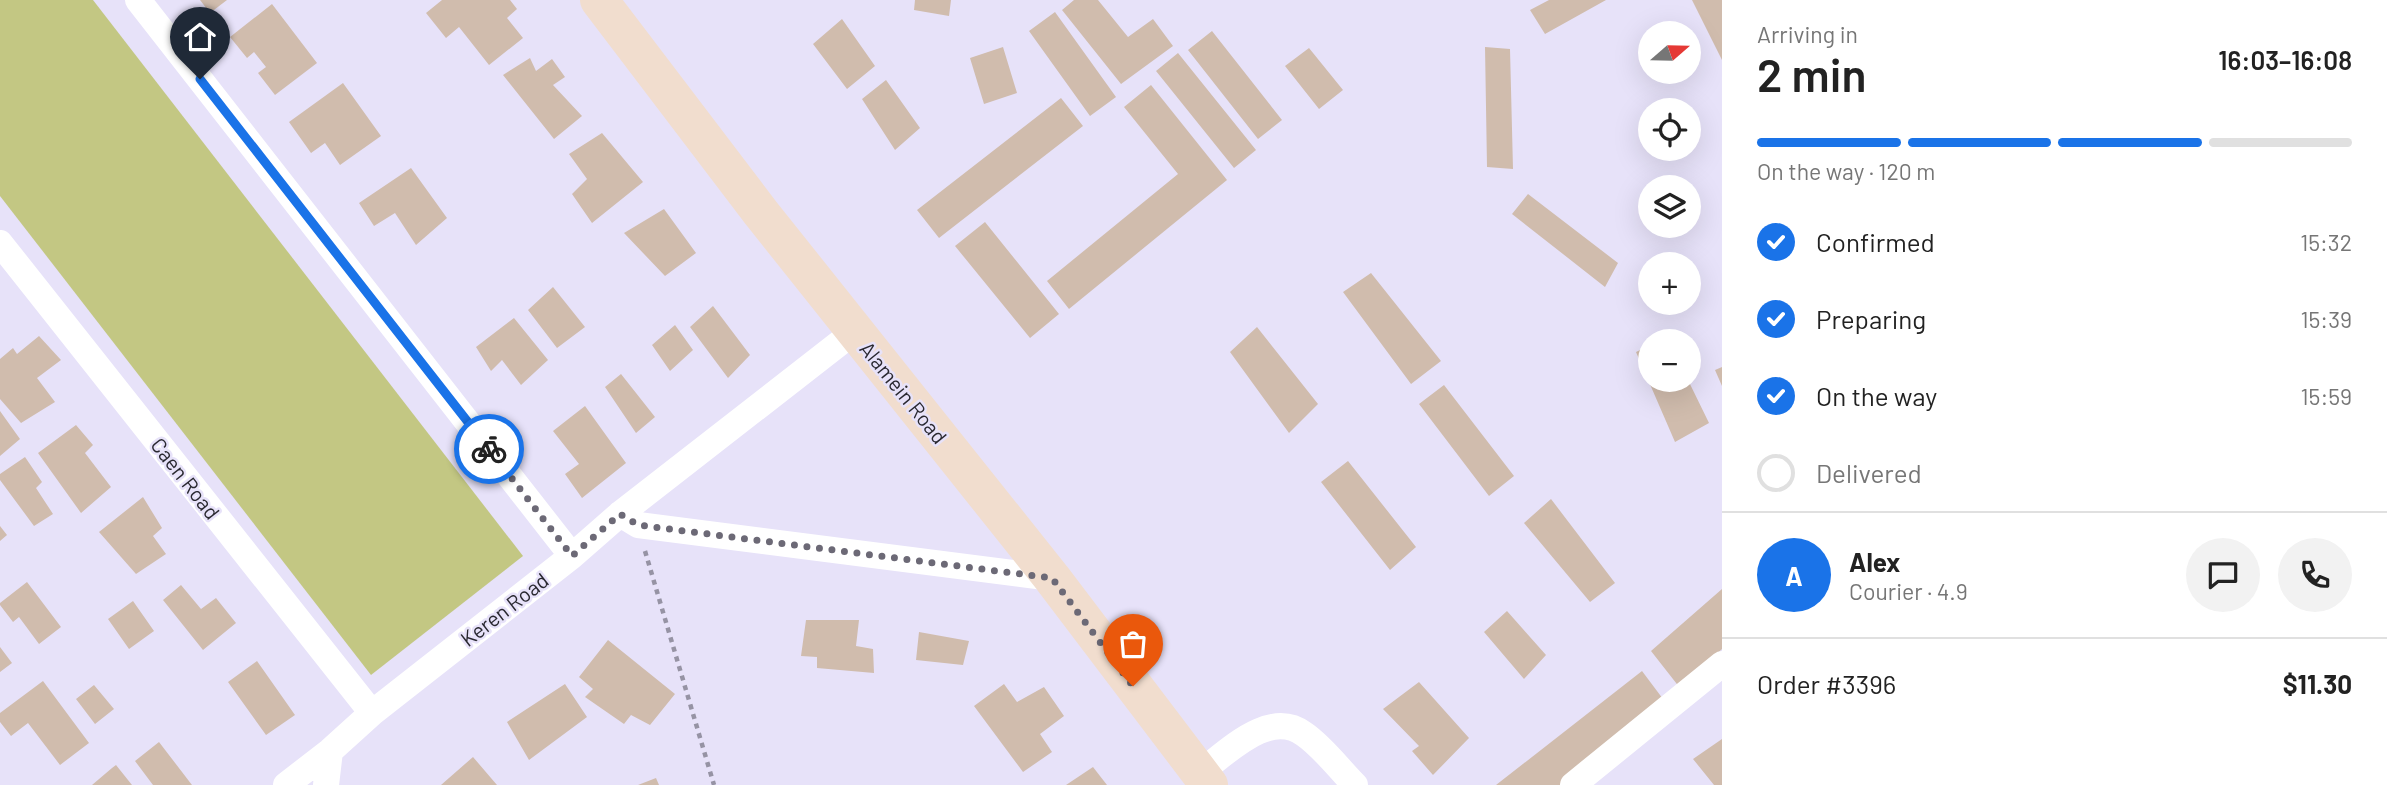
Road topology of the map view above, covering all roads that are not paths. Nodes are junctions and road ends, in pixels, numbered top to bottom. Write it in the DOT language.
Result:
graph roads {
  1 [pos="138,0"];
  2 [pos="599,0"];
  3 [pos="0,243"];
  4 [pos="855,331"];
  5 [pos="629,520"];
  6 [pos="572,556"];
  7 [pos="1052,578"];
  8 [pos="1722,664"];
  9 [pos="372,713"];
  10 [pos="330,751"];
  11 [pos="1204,779"];
  12 [pos="286,785"];
  13 [pos="326,785"];
  14 [pos="1355,785"];
  15 [pos="1573,785"];
  1 -- 6 [label="street"];
  2 -- 4 [label="street, Alamein Road"];
  3 -- 9 [label="street, Caen Road"];
  4 -- 5 [label="street, Keren Road"];
  4 -- 7 [label="street, Alamein Road"];
  5 -- 6 [label="street, Keren Road"];
  5 -- 7 [label="street"];
  6 -- 9 [label="street, Keren Road"];
  7 -- 11 [label="street, Alamein Road"];
  8 -- 15 [label="street"];
  9 -- 10 [label="street, Keren Road"];
  10 -- 12 [label="street, Keren Road"];
  10 -- 13 [label="street"];
  11 -- 14 [label="street"];
}
